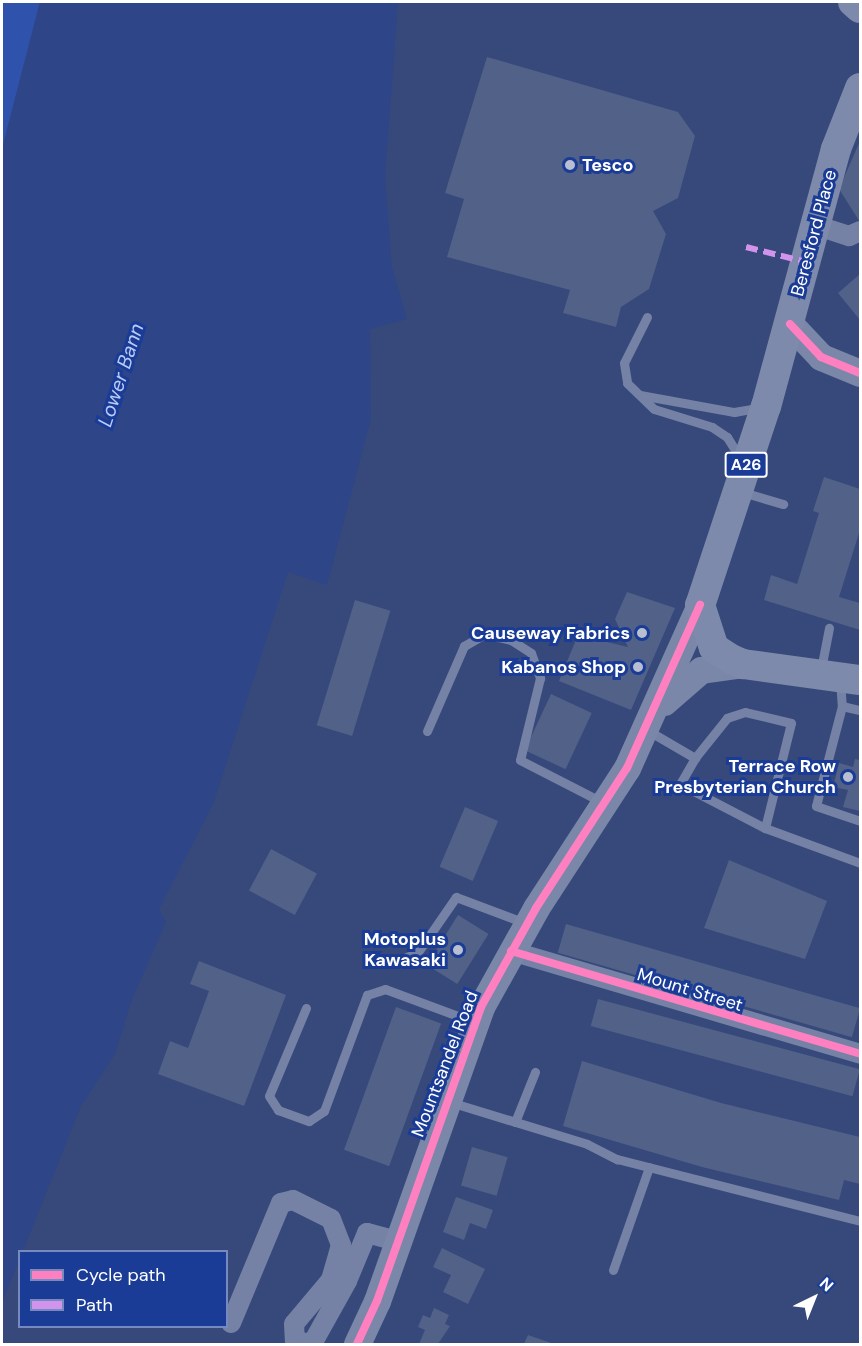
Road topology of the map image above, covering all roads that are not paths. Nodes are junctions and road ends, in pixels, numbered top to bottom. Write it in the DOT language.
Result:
graph roads {
  1 [pos="853,2"];
  2 [pos="861,8"];
  3 [pos="861,88"];
  4 [pos="815,225"];
  5 [pos="861,231"];
  6 [pos="647,317"];
  7 [pos="790,324"];
  8 [pos="861,372"];
  9 [pos="640,395"];
  10 [pos="766,406"];
  11 [pos="742,479"];
  12 [pos="783,504"];
  13 [pos="700,605"];
  14 [pos="829,628"];
  15 [pos="680,653"];
  16 [pos="743,664"];
  17 [pos="841,685"];
  18 [pos="861,710"];
  19 [pos="649,721"];
  20 [pos="427,731"];
  21 [pos="695,758"];
  22 [pos="604,803"];
  23 [pos="861,821"];
  24 [pos="765,828"];
  25 [pos="861,863"];
  26 [pos="527,924"];
  27 [pos="511,951"];
  28 [pos="402,958"];
  29 [pos="306,1008"];
  30 [pos="474,1022"];
  31 [pos="861,1054"];
  32 [pos="535,1072"];
  33 [pos="444,1101"];
  34 [pos="515,1122"];
  35 [pos="649,1167"];
  36 [pos="861,1221"];
  37 [pos="396,1241"];
  38 [pos="613,1270"];
  39 [pos="231,1323"];
  40 [pos="357,1344"];
  1 -- 2 [label="main road"];
  3 -- 4 [label="main road, Beresford Place / A26"];
  4 -- 5 [label="street"];
  4 -- 7 [label="main road, Beresford Place / A26"];
  6 -- 9 [label="lane"];
  7 -- 8 [label="street"];
  7 -- 10 [label="main road, Beresford Place / A26"];
  9 -- 10 [label="lane"];
  9 -- 11 [label="lane"];
  10 -- 11 [label="main road, Beresford Place / A26"];
  11 -- 12 [label="lane"];
  11 -- 13 [label="main road, Beresford Place / A26"];
  13 -- 15 [label="street, Beresford Place"];
  13 -- 16 [label="main road"];
  14 -- 17 [label="lane"];
  15 -- 19 [label="street, Mountsandel Road"];
  16 -- 17 [label="main road"];
  16 -- 19 [label="street"];
  17 -- 18 [label="lane"];
  17 -- 23 [label="lane"];
  19 -- 21 [label="lane"];
  19 -- 22 [label="street, Mountsandel Road"];
  20 -- 22 [label="lane"];
  21 -- 24 [label="lane"];
  21 -- 24 [label="lane"];
  22 -- 26 [label="street, Mountsandel Road"];
  24 -- 25 [label="lane"];
  26 -- 27 [label="street, Mountsandel Road"];
  26 -- 28 [label="lane"];
  27 -- 30 [label="street, Mountsandel Road"];
  27 -- 31 [label="street, Mount Street"];
  29 -- 30 [label="lane"];
  30 -- 33 [label="street, Mountsandel Road"];
  32 -- 34 [label="lane"];
  33 -- 34 [label="lane"];
  33 -- 37 [label="street, Mountsandel Road"];
  34 -- 35 [label="lane"];
  35 -- 36 [label="lane"];
  35 -- 38 [label="lane"];
  37 -- 39 [label="street"];
  37 -- 40 [label="street, Mountsandel Road"];
}
